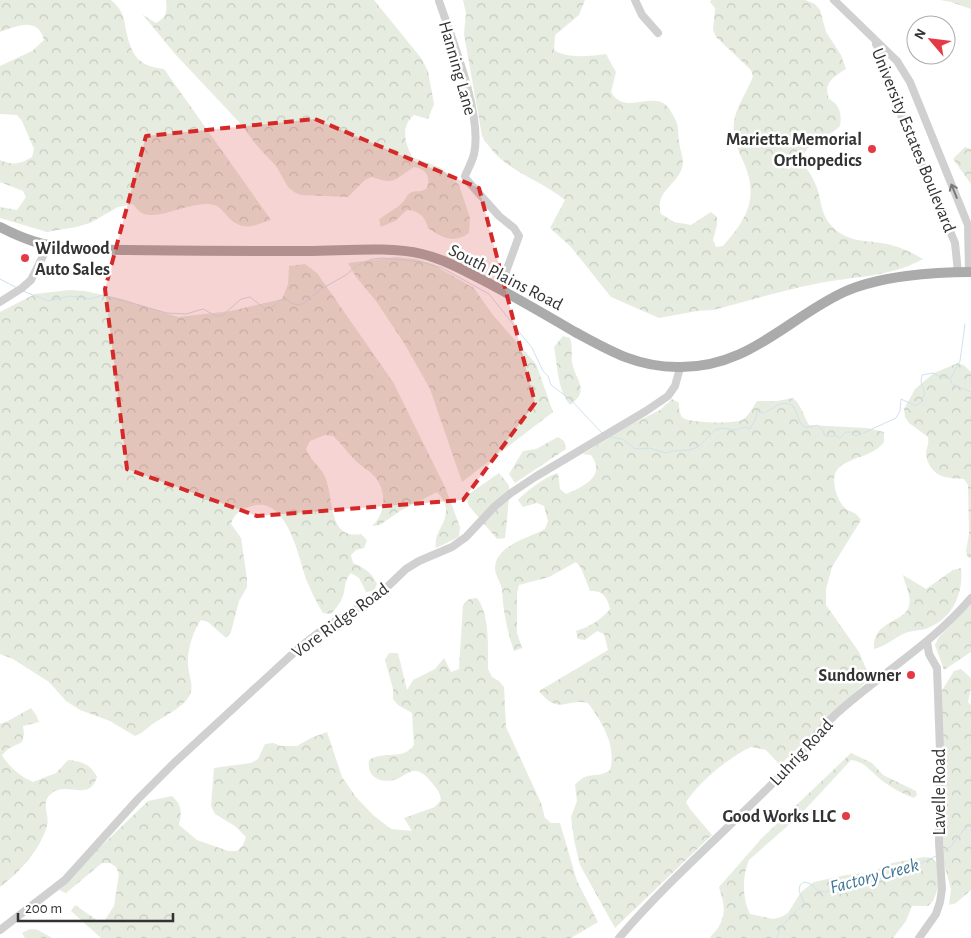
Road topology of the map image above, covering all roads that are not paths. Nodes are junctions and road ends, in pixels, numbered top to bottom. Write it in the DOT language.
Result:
graph roads {
  1 [pos="635,0"];
  2 [pos="834,0"];
  3 [pos="438,1"];
  4 [pos="658,33"];
  5 [pos="872,38"];
  6 [pos="0,227"];
  7 [pos="48,246"];
  8 [pos="958,272"];
  9 [pos="970,272"];
  10 [pos="500,288"];
  11 [pos="0,302"];
  12 [pos="680,368"];
  13 [pos="971,598"];
  14 [pos="927,642"];
  15 [pos="0,930"];
  16 [pos="619,938"];
  17 [pos="919,938"];
  1 -- 4 [label="street"];
  2 -- 5 [label="street, University Estates Boulevard"];
  3 -- 10 [label="street, Hanning Lane"];
  5 -- 8 [label="street, University Estates Boulevard"];
  9 -- 5 [label="street, University Estates Boulevard, one-way"];
  6 -- 7 [label="main road, South Plains Road"];
  7 -- 10 [label="main road, South Plains Road"];
  7 -- 11 [label="street"];
  8 -- 9 [label="main road, South Plains Road"];
  8 -- 12 [label="main road, South Plains Road"];
  10 -- 12 [label="main road, South Plains Road"];
  12 -- 15 [label="street, Vore Ridge Road"];
  13 -- 14 [label="street, Luhrig Road"];
  14 -- 16 [label="street, Luhrig Road"];
  14 -- 17 [label="street, Lavelle Road"];
}
